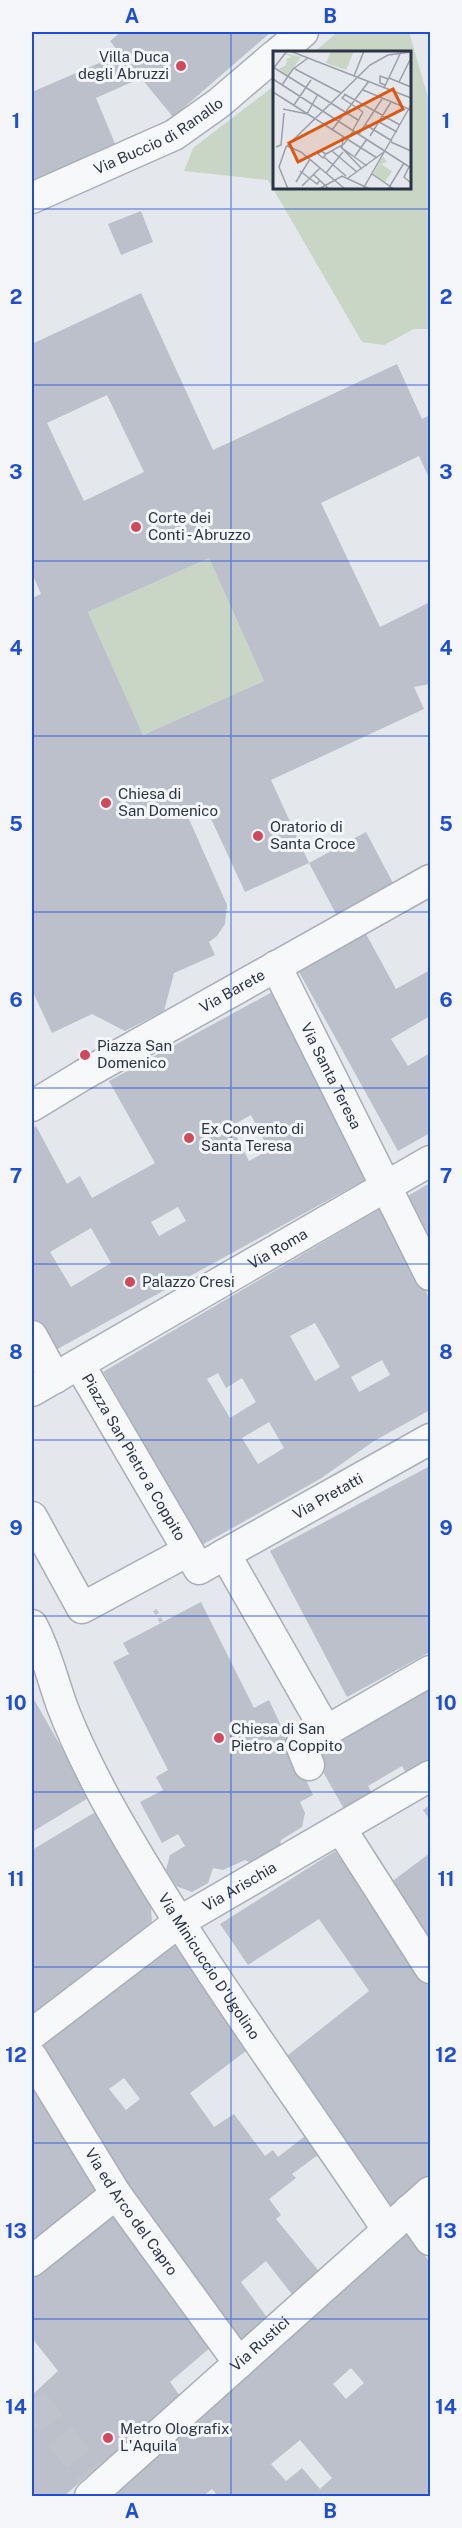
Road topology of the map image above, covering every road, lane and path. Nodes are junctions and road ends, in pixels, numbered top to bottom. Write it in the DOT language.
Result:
graph roads {
  1 [pos="303,32"];
  2 [pos="280,51"];
  3 [pos="273,57"];
  4 [pos="32,198"];
  5 [pos="430,880"];
  6 [pos="276,966"];
  7 [pos="32,1103"];
  8 [pos="430,1161"];
  9 [pos="386,1187"];
  10 [pos="430,1275"];
  11 [pos="32,1336"];
  12 [pos="55,1378"];
  13 [pos="430,1439"];
  14 [pos="32,1517"];
  15 [pos="188,1551"];
  16 [pos="225,1554"];
  17 [pos="32,1625"];
  18 [pos="39,1662"];
  19 [pos="430,1671"];
  20 [pos="326,1731"];
  21 [pos="309,1765"];
  22 [pos="430,1776"];
  23 [pos="341,1829"];
  24 [pos="179,1922"];
  25 [pos="430,1968"];
  26 [pos="32,2034"];
  27 [pos="32,2057"];
  28 [pos="116,2194"];
  29 [pos="420,2201"];
  30 [pos="387,2229"];
  31 [pos="430,2240"];
  32 [pos="32,2261"];
  33 [pos="239,2363"];
  34 [pos="93,2486"];
  1 -- 2 [label="street"];
  3 -- 4 [label="street, Via Buccio di Ranallo"];
  5 -- 6 [label="street, Via Barete"];
  6 -- 7 [label="street, Via Barete"];
  6 -- 9 [label="street, Via Santa Teresa"];
  8 -- 9 [label="street, Via Roma"];
  9 -- 10 [label="street, Via Santa Teresa"];
  9 -- 12 [label="street, Via Roma"];
  11 -- 12 [label="street, Piazza San Pietro a Coppito"];
  12 -- 15 [label="street, Piazza San Pietro a Coppito"];
  13 -- 16 [label="street, Via Pretatti"];
  14 -- 15 [label="street, Piazza San Pietro a Coppito"];
  15 -- 16 [label="street, Piazza San Pietro a Coppito"];
  16 -- 20 [label="street"];
  17 -- 18 [label="street"];
  18 -- 24 [label="street, Via Minicuccio D'Ugolino"];
  19 -- 20 [label="street"];
  20 -- 21 [label="street"];
  22 -- 23 [label="street, Via Arischia"];
  23 -- 24 [label="street, Via Arischia"];
  23 -- 25 [label="street"];
  24 -- 26 [label="street, Via Arischia"];
  24 -- 30 [label="street, Via Minicuccio D'Ugolino"];
  27 -- 28 [label="street, Via ed Arco del Capro"];
  28 -- 32 [label="street"];
  28 -- 33 [label="street, Via ed Arco del Capro"];
  29 -- 30 [label="street, Via Rustici"];
  29 -- 31 [label="street"];
  30 -- 33 [label="street, Via Rustici"];
  33 -- 34 [label="street, Via Rustici"];
}
